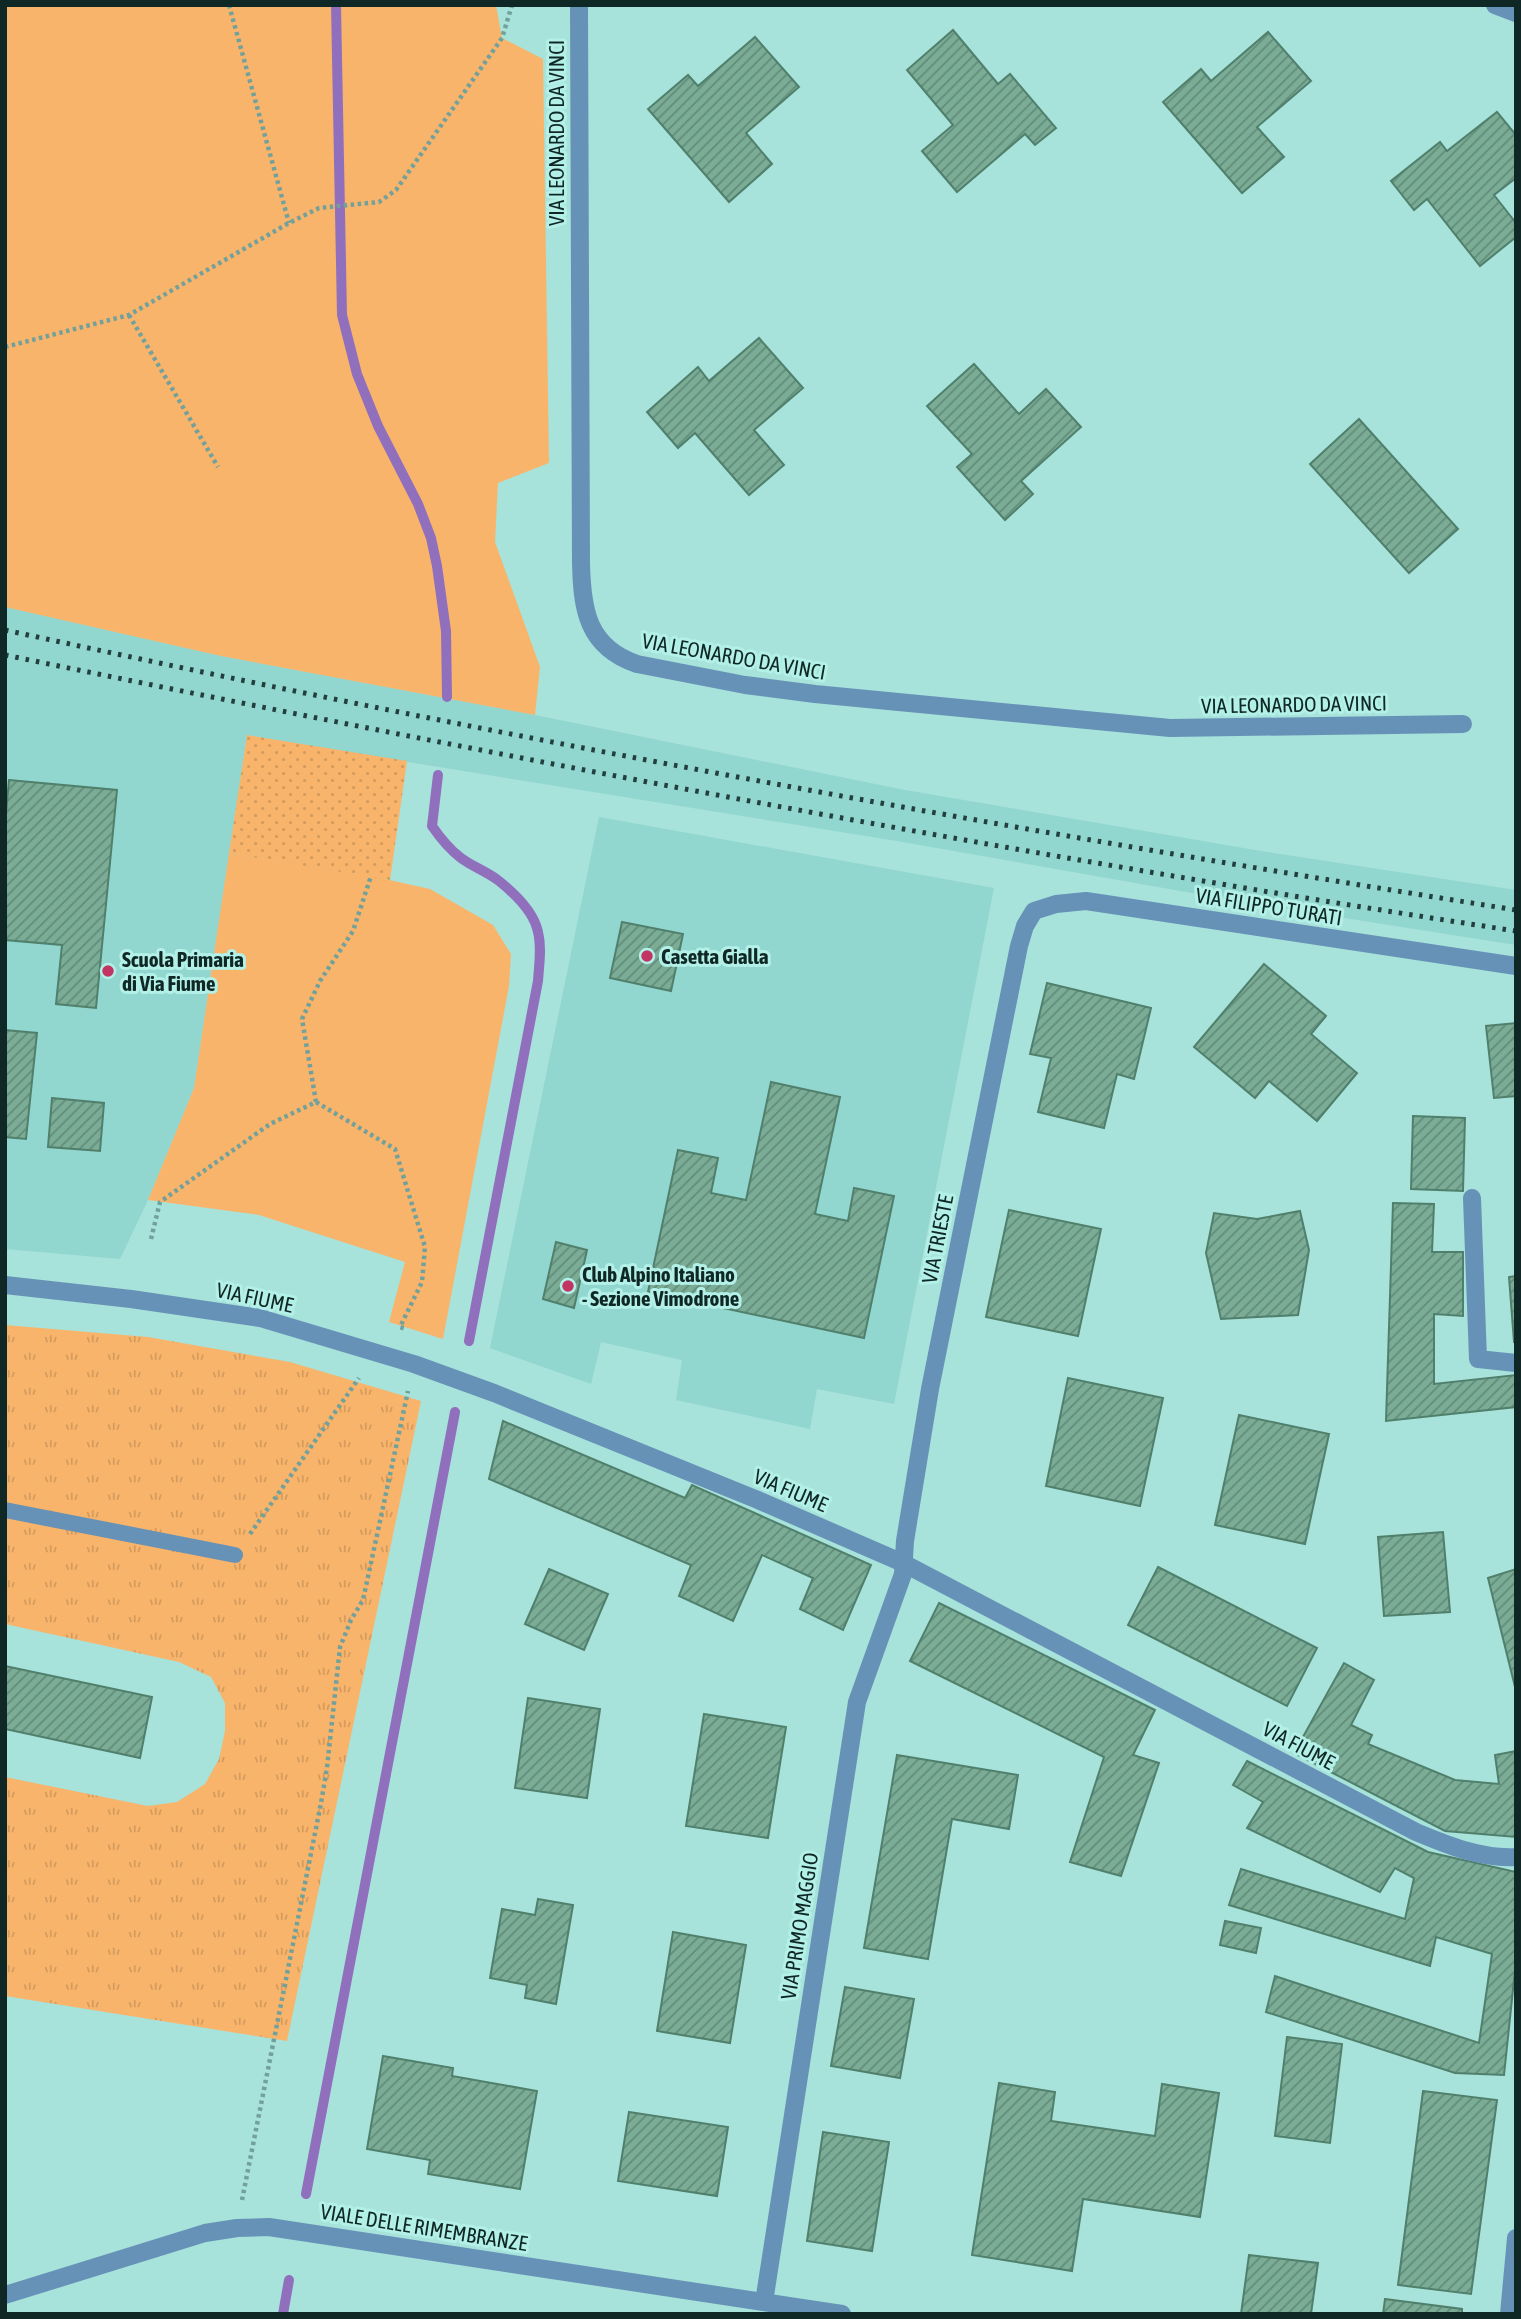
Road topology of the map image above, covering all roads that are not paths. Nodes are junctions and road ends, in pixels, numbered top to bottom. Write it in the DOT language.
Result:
graph roads {
  1 [pos="579,5"];
  2 [pos="1495,5"];
  3 [pos="1516,13"];
  4 [pos="1464,724"];
  5 [pos="1025,926"];
  6 [pos="1516,966"];
  7 [pos="1472,1198"];
  8 [pos="5,1285"];
  9 [pos="1516,1363"];
  10 [pos="5,1510"];
  11 [pos="235,1555"];
  12 [pos="903,1563"];
  13 [pos="1516,1857"];
  14 [pos="1516,2238"];
  15 [pos="5,2295"];
  16 [pos="764,2302"];
  17 [pos="842,2314"];
  18 [pos="1509,2314"];
  1 -- 4 [label="street, VIA LEONARDO DA VINCI"];
  2 -- 3 [label="street"];
  5 -- 6 [label="street, VIA FILIPPO TURATI"];
  5 -- 12 [label="street, VIA TRIESTE"];
  7 -- 9 [label="street"];
  8 -- 12 [label="street, VIA FIUME"];
  10 -- 11 [label="lane"];
  12 -- 13 [label="street, VIA FIUME"];
  12 -- 16 [label="street, VIA PRIMO MAGGIO"];
  14 -- 18 [label="street"];
  15 -- 16 [label="street, VIALE DELLE RIMEMBRANZE"];
  16 -- 17 [label="street, VIALE DELLE RIMEMBRANZE"];
}
